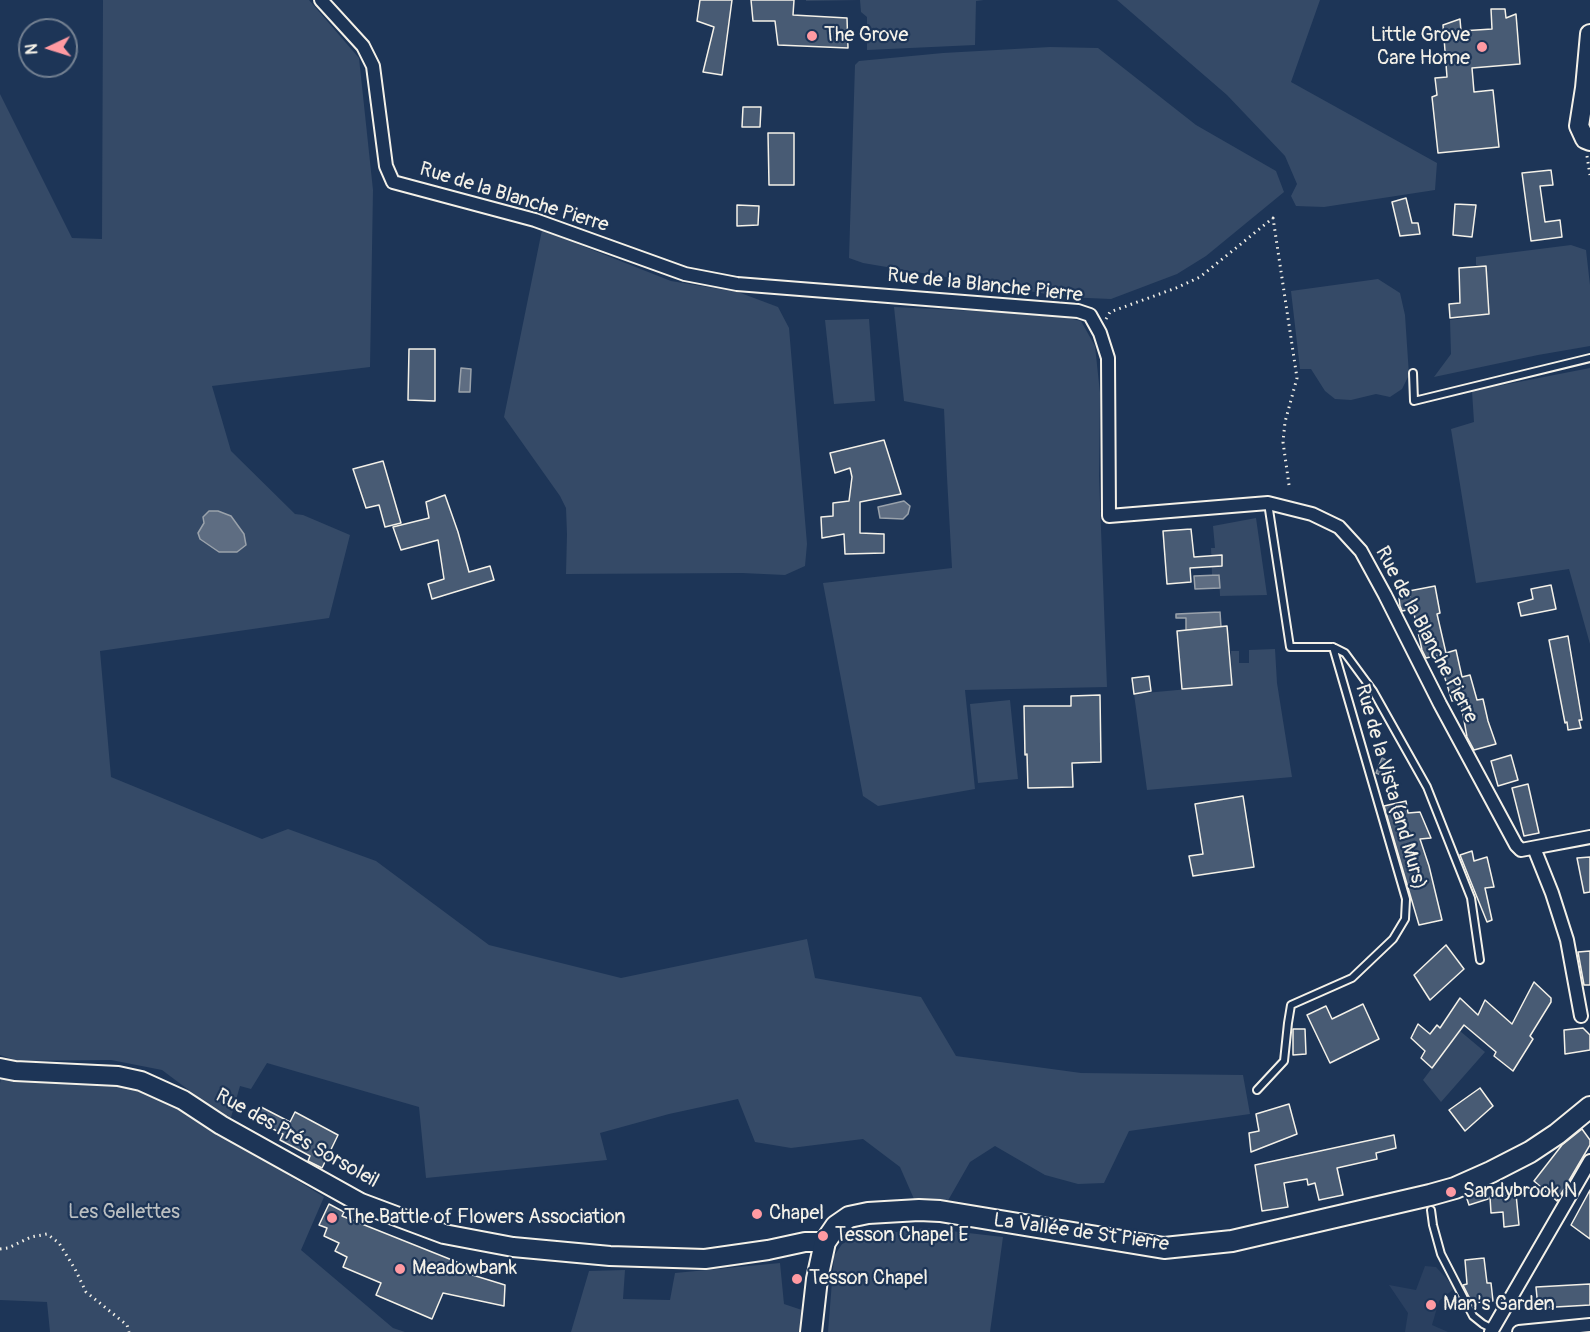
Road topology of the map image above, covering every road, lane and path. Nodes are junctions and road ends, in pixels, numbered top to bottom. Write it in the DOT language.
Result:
graph roads {
  1 [pos="321,0"];
  2 [pos="1590,34"];
  3 [pos="1590,141"];
  4 [pos="1106,319"];
  5 [pos="1590,358"];
  6 [pos="1413,373"];
  7 [pos="1289,485"];
  8 [pos="1268,502"];
  9 [pos="1334,647"];
  10 [pos="1590,837"];
  11 [pos="1534,848"];
  12 [pos="1480,960"];
  13 [pos="1581,1016"];
  14 [pos="0,1068"];
  15 [pos="1257,1090"];
  16 [pos="1590,1107"];
  17 [pos="1590,1161"];
  18 [pos="1431,1210"];
  19 [pos="825,1242"];
  20 [pos="0,1249"];
  21 [pos="1590,1325"];
  22 [pos="1492,1330"];
  23 [pos="129,1332"];
  24 [pos="811,1332"];
  25 [pos="1519,1332"];
  1 -- 8 [label="street, Rue de la Blanche Pierre"];
  2 -- 3 [label="main road"];
  4 -- 7 [label="path"];
  5 -- 6 [label="lane"];
  8 -- 9 [label="lane"];
  8 -- 11 [label="street, Rue de la Blanche Pierre"];
  9 -- 12 [label="lane"];
  9 -- 15 [label="lane, Rue de la Vista (and Murs)"];
  10 -- 11 [label="street"];
  11 -- 13 [label="street"];
  14 -- 19 [label="main road, Rue des Prés Sorsoleil"];
  16 -- 19 [label="main road, La Vallée de St Pierre"];
  17 -- 22 [label="street"];
  18 -- 22 [label="lane"];
  19 -- 24 [label="main road, La Vallée de St Pierre"];
  20 -- 23 [label="path"];
  21 -- 25 [label="street"];
}
